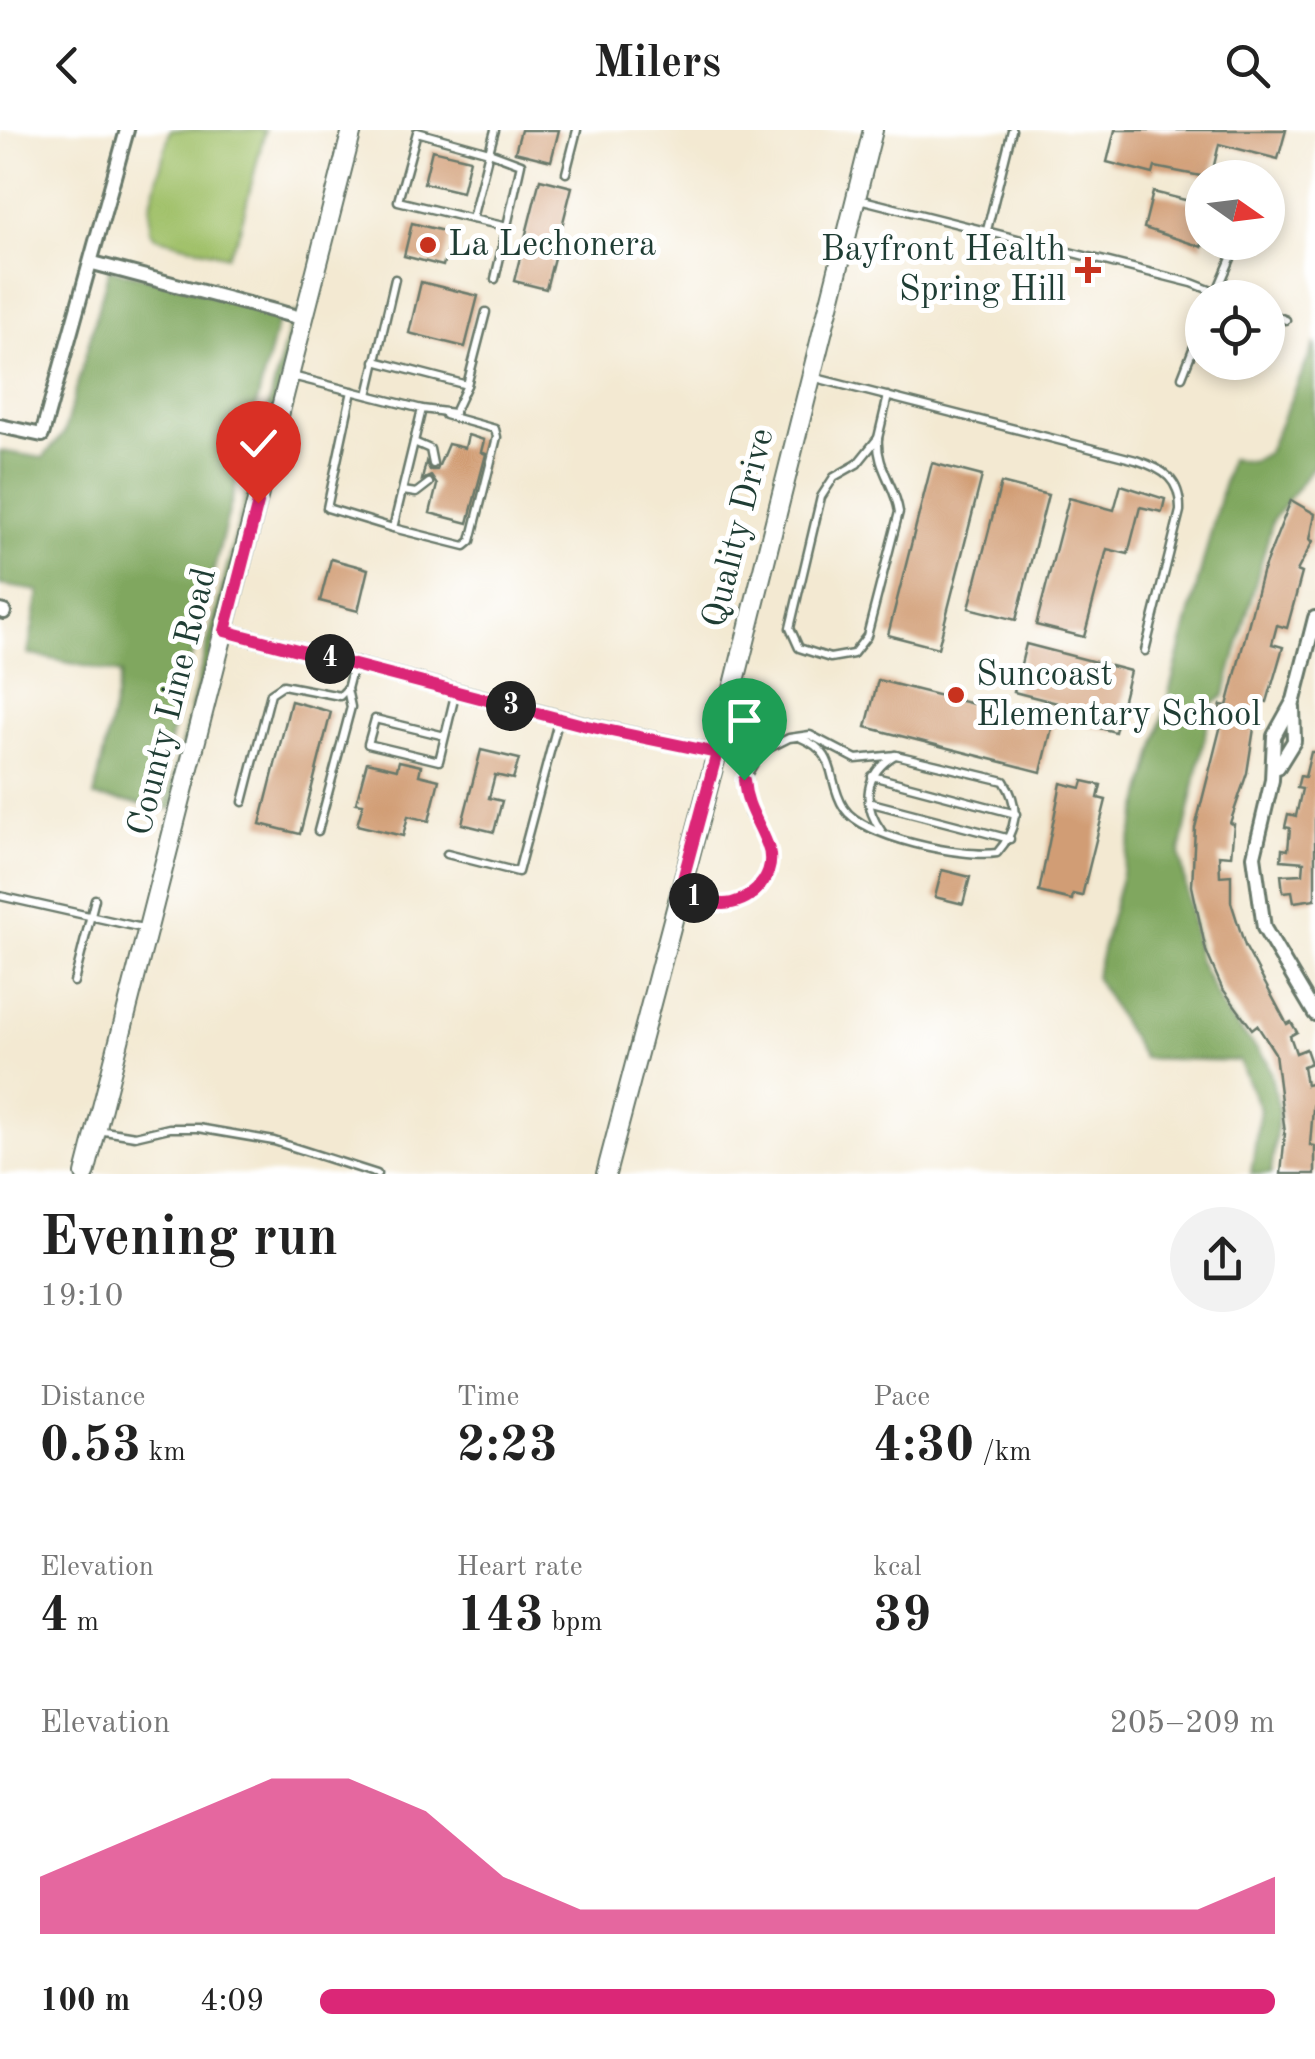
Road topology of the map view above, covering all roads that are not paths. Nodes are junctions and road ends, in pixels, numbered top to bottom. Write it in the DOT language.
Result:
graph roads {
  1 [pos="127,130"];
  2 [pos="352,130"];
  3 [pos="495,130"];
  4 [pos="576,130"];
  5 [pos="873,130"];
  6 [pos="1012,130"];
  7 [pos="415,131"];
  8 [pos="490,152"];
  9 [pos="566,172"];
  10 [pos="855,198"];
  11 [pos="472,219"];
  12 [pos="508,228"];
  13 [pos="986,234"];
  14 [pos="93,263"];
  15 [pos="395,279"];
  16 [pos="495,279"];
  17 [pos="1185,287"];
  18 [pos="486,312"];
  19 [pos="306,319"];
  20 [pos="376,362"];
  21 [pos="1185,370"];
  22 [pos="291,375"];
  23 [pos="810,376"];
  24 [pos="1182,378"];
  25 [pos="467,385"];
  26 [pos="352,391"];
  27 [pos="368,395"];
  28 [pos="888,396"];
  29 [pos="422,409"];
  30 [pos="445,415"];
  31 [pos="0,426"];
  32 [pos="878,438"];
  33 [pos="414,442"];
  34 [pos="434,464"];
  35 [pos="429,483"];
  36 [pos="403,491"];
  37 [pos="393,528"];
  38 [pos="1315,618"];
  39 [pos="225,631"];
  40 [pos="1145,651"];
  41 [pos="354,665"];
  42 [pos="348,689"];
  43 [pos="456,691"];
  44 [pos="1294,700"];
  45 [pos="559,718"];
  46 [pos="444,736"];
  47 [pos="801,738"];
  48 [pos="717,753"];
  49 [pos="896,754"];
  50 [pos="872,776"];
  51 [pos="1272,780"];
  52 [pos="243,802"];
  53 [pos="868,802"];
  54 [pos="1016,814"];
  55 [pos="318,831"];
  56 [pos="883,834"];
  57 [pos="1010,839"];
  58 [pos="447,854"];
  59 [pos="679,894"];
  60 [pos="0,896"];
  61 [pos="95,899"];
  62 [pos="91,916"];
  63 [pos="148,930"];
  64 [pos="74,982"];
  65 [pos="1315,1014"];
  66 [pos="96,1130"];
  67 [pos="85,1174"];
  68 [pos="377,1174"];
  69 [pos="606,1174"];
  1 -- 14 [label="street"];
  2 -- 19 [label="main road, County Line Road"];
  3 -- 8 [label="lane"];
  4 -- 9 [label="lane"];
  5 -- 10 [label="main road, Quality Drive"];
  6 -- 13 [label="lane"];
  7 -- 8 [label="lane"];
  7 -- 11 [label="lane"];
  8 -- 11 [label="lane"];
  8 -- 12 [label="lane"];
  10 -- 13 [label="lane"];
  10 -- 23 [label="main road, Quality Drive"];
  11 -- 12 [label="lane"];
  12 -- 16 [label="lane"];
  13 -- 17 [label="lane"];
  14 -- 19 [label="street"];
  14 -- 31 [label="street"];
  15 -- 20 [label="lane"];
  18 -- 25 [label="lane"];
  19 -- 22 [label="main road, County Line Road"];
  20 -- 25 [label="lane"];
  20 -- 27 [label="lane"];
  21 -- 24 [label="lane"];
  22 -- 26 [label="lane"];
  22 -- 39 [label="main road, County Line Road"];
  23 -- 28 [label="lane"];
  23 -- 48 [label="main road, Quality Drive"];
  25 -- 30 [label="lane"];
  26 -- 27 [label="lane"];
  26 -- 37 [label="lane"];
  27 -- 29 [label="lane"];
  28 -- 32 [label="lane"];
  28 -- 40 [label="lane"];
  29 -- 30 [label="lane"];
  29 -- 33 [label="lane"];
  30 -- 37 [label="lane"];
  32 -- 32 [label="lane"];
  33 -- 34 [label="lane"];
  33 -- 36 [label="lane"];
  35 -- 36 [label="lane"];
  36 -- 37 [label="lane"];
  38 -- 44 [label="street"];
  39 -- 41 [label="street"];
  39 -- 63 [label="main road, County Line Road"];
  41 -- 42 [label="lane"];
  41 -- 43 [label="street"];
  42 -- 52 [label="lane"];
  42 -- 55 [label="lane"];
  43 -- 45 [label="street"];
  43 -- 46 [label="lane"];
  44 -- 51 [label="street"];
  44 -- 51 [label="street"];
  45 -- 48 [label="street"];
  45 -- 58 [label="lane"];
  46 -- 46 [label="lane"];
  47 -- 49 [label="lane"];
  47 -- 56 [label="lane"];
  47 -- 59 [label="lane"];
  48 -- 59 [label="main road, Quality Drive"];
  49 -- 50 [label="lane"];
  49 -- 54 [label="lane"];
  50 -- 53 [label="lane"];
  50 -- 54 [label="lane"];
  51 -- 65 [label="street"];
  53 -- 56 [label="lane"];
  53 -- 57 [label="lane"];
  54 -- 57 [label="lane"];
  56 -- 57 [label="lane"];
  59 -- 69 [label="main road, Quality Drive"];
  60 -- 62 [label="lane"];
  61 -- 62 [label="lane"];
  62 -- 63 [label="lane"];
  62 -- 64 [label="lane"];
  63 -- 66 [label="main road, County Line Road"];
  66 -- 67 [label="main road, County Line Road"];
  66 -- 68 [label="lane"];
}
